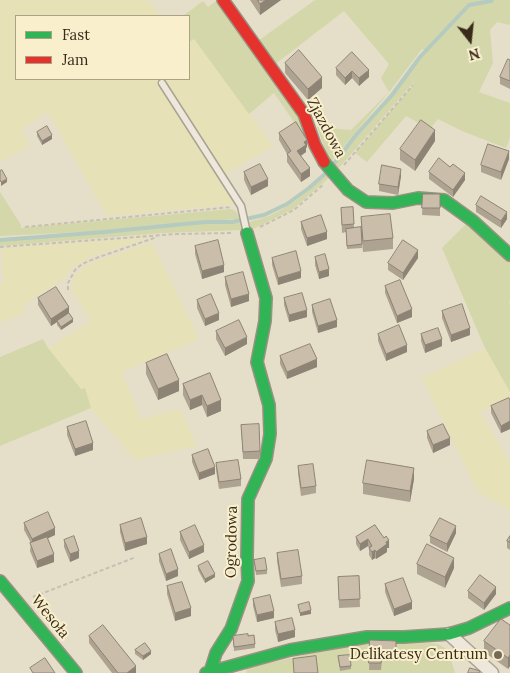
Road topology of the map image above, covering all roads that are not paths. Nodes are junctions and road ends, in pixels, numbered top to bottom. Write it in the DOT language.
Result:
graph roads {
  1 [pos="223,0"];
  2 [pos="162,83"];
  3 [pos="246,230"];
  4 [pos="510,254"];
  5 [pos="0,580"];
  6 [pos="510,608"];
  7 [pos="449,634"];
  8 [pos="208,672"];
  9 [pos="76,673"];
  10 [pos="492,673"];
  1 -- 4 [label="street, Zjazdowa"];
  2 -- 3 [label="lane"];
  3 -- 8 [label="street, Ogrodowa"];
  5 -- 9 [label="street, Wesoła"];
  6 -- 7 [label="street"];
  7 -- 8 [label="street"];
  7 -- 10 [label="street"];
}
